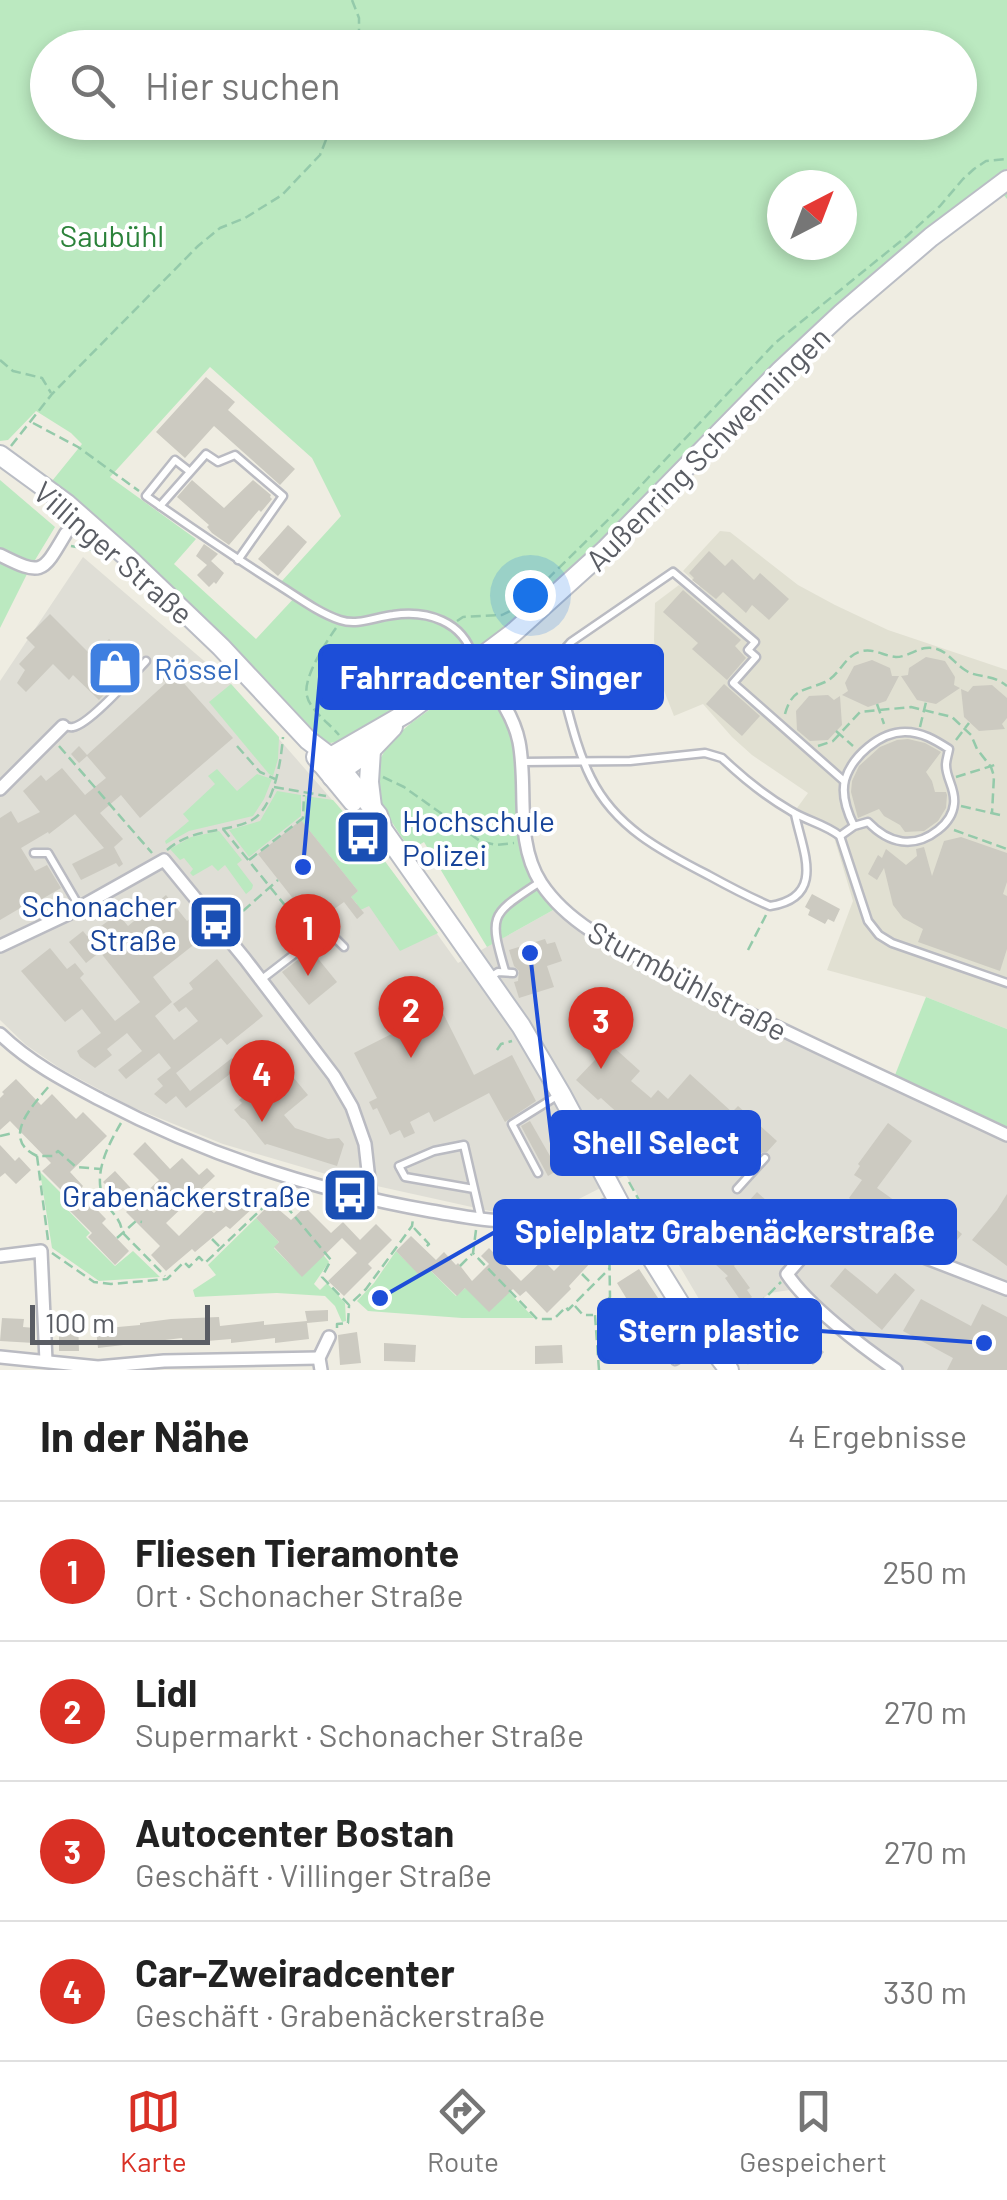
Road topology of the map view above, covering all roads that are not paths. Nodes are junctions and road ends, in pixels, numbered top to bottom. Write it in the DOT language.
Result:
graph roads {
  1 [pos="1007,180"];
  2 [pos="1,456"];
  3 [pos="188,471"];
  4 [pos="160,506"];
  5 [pos="64,536"];
  6 [pos="0,554"];
  7 [pos="238,560"];
  8 [pos="146,661"];
  9 [pos="475,663"];
  10 [pos="406,714"];
  11 [pos="63,726"];
  12 [pos="371,750"];
  13 [pos="522,762"];
  14 [pos="584,762"];
  15 [pos="331,766"];
  16 [pos="844,781"];
  17 [pos="0,789"];
  18 [pos="372,807"];
  19 [pos="795,814"];
  20 [pos="854,826"];
  21 [pos="382,830"];
  22 [pos="840,836"];
  23 [pos="34,853"];
  24 [pos="540,882"];
  25 [pos="80,907"];
  26 [pos="0,946"];
  27 [pos="344,948"];
  28 [pos="502,974"];
  29 [pos="261,980"];
  30 [pos="1007,983"];
  31 [pos="0,1034"];
  32 [pos="561,1094"];
  33 [pos="1007,1135"];
  34 [pos="765,1158"];
  35 [pos="538,1173"];
  36 [pos="474,1189"];
  37 [pos="737,1189"];
  38 [pos="371,1198"];
  39 [pos="618,1201"];
  40 [pos="479,1219"];
  41 [pos="0,1256"];
  42 [pos="1007,1289"];
  43 [pos="328,1337"];
  44 [pos="707,1342"];
  45 [pos="0,1356"];
  46 [pos="674,1361"];
  47 [pos="38,1364"];
  48 [pos="320,1364"];
  49 [pos="164,1366"];
  50 [pos="99,1369"];
  51 [pos="729,1370"];
  52 [pos="896,1370"];
  1 -- 9 [label="main road, Außenring Schwenningen"];
  2 -- 15 [label="main road, Villinger Straße"];
  3 -- 4 [label="lane"];
  3 -- 4 [label="lane"];
  3 -- 7 [label="lane"];
  4 -- 7 [label="lane"];
  5 -- 6 [label="street"];
  7 -- 9 [label="lane"];
  8 -- 11 [label="lane"];
  9 -- 10 [label="main road, Außenring Schwenningen"];
  9 -- 13 [label="street, Sturmbühlstraße"];
  10 -- 12 [label="main road, Außenring Schwenningen"];
  10 -- 15 [label="main road, Außenring Schwenningen"];
  11 -- 17 [label="street"];
  12 -- 15 [label="main road, Außenring Schwenningen"];
  12 -- 18 [label="main road"];
  13 -- 14 [label="lane"];
  13 -- 24 [label="street, Sturmbühlstraße"];
  14 -- 16 [label="lane"];
  14 -- 19 [label="lane"];
  14 -- 19 [label="lane"];
  15 -- 18 [label="main road, Villinger Straße"];
  15 -- 21 [label="main road, Villinger Straße"];
  16 -- 20 [label="lane"];
  16 -- 20 [label="lane"];
  18 -- 21 [label="main road, Villinger Straße"];
  19 -- 22 [label="lane"];
  20 -- 22 [label="lane"];
  21 -- 28 [label="main road, Villinger Straße"];
  22 -- 30 [label="lane"];
  23 -- 25 [label="lane"];
  24 -- 28 [label="lane"];
  24 -- 33 [label="street, Sturmbühlstraße"];
  25 -- 26 [label="street"];
  25 -- 29 [label="street"];
  27 -- 29 [label="lane"];
  28 -- 32 [label="main road, Villinger Straße"];
  29 -- 38 [label="street"];
  31 -- 38 [label="street"];
  32 -- 35 [label="lane"];
  32 -- 39 [label="main road, Villinger Straße"];
  34 -- 37 [label="lane"];
  36 -- 36 [label="lane"];
  36 -- 40 [label="lane"];
  38 -- 40 [label="street"];
  39 -- 40 [label="street"];
  39 -- 44 [label="main road, Villinger Straße"];
  41 -- 47 [label="street"];
  42 -- 52 [label="street"];
  43 -- 48 [label="street"];
  44 -- 46 [label="lane"];
  44 -- 51 [label="main road, Villinger Straße"];
  45 -- 47 [label="street"];
  47 -- 50 [label="street"];
  48 -- 49 [label="street"];
  49 -- 50 [label="street"];
}
